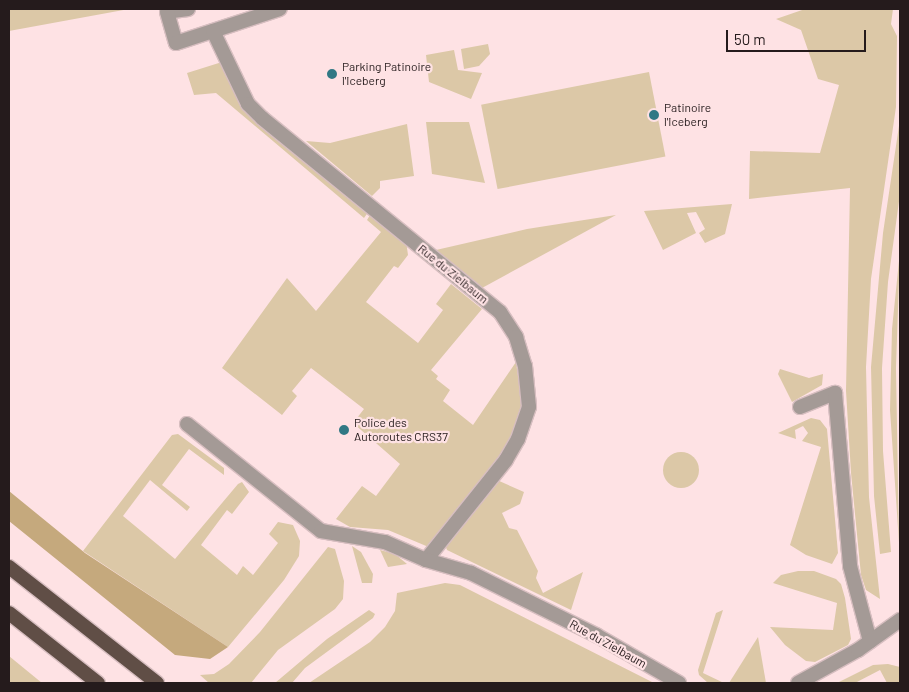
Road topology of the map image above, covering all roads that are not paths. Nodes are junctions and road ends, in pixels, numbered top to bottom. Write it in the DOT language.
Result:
graph roads {
  1 [pos="188,9"];
  2 [pos="280,9"];
  3 [pos="212,31"];
  4 [pos="800,407"];
  5 [pos="187,424"];
  6 [pos="426,560"];
  7 [pos="9,567"];
  8 [pos="9,613"];
  9 [pos="900,620"];
  10 [pos="870,641"];
  11 [pos="98,683"];
  12 [pos="157,683"];
  13 [pos="679,683"];
  14 [pos="798,683"];
  1 -- 3 [label="street"];
  2 -- 3 [label="street"];
  3 -- 6 [label="street, Rue du Zielbaum"];
  4 -- 10 [label="street"];
  5 -- 6 [label="street, Rue du Zielbaum"];
  6 -- 13 [label="street, Rue du Zielbaum"];
  7 -- 12 [label="highway"];
  8 -- 11 [label="highway"];
  9 -- 10 [label="street"];
  10 -- 14 [label="street"];
}
